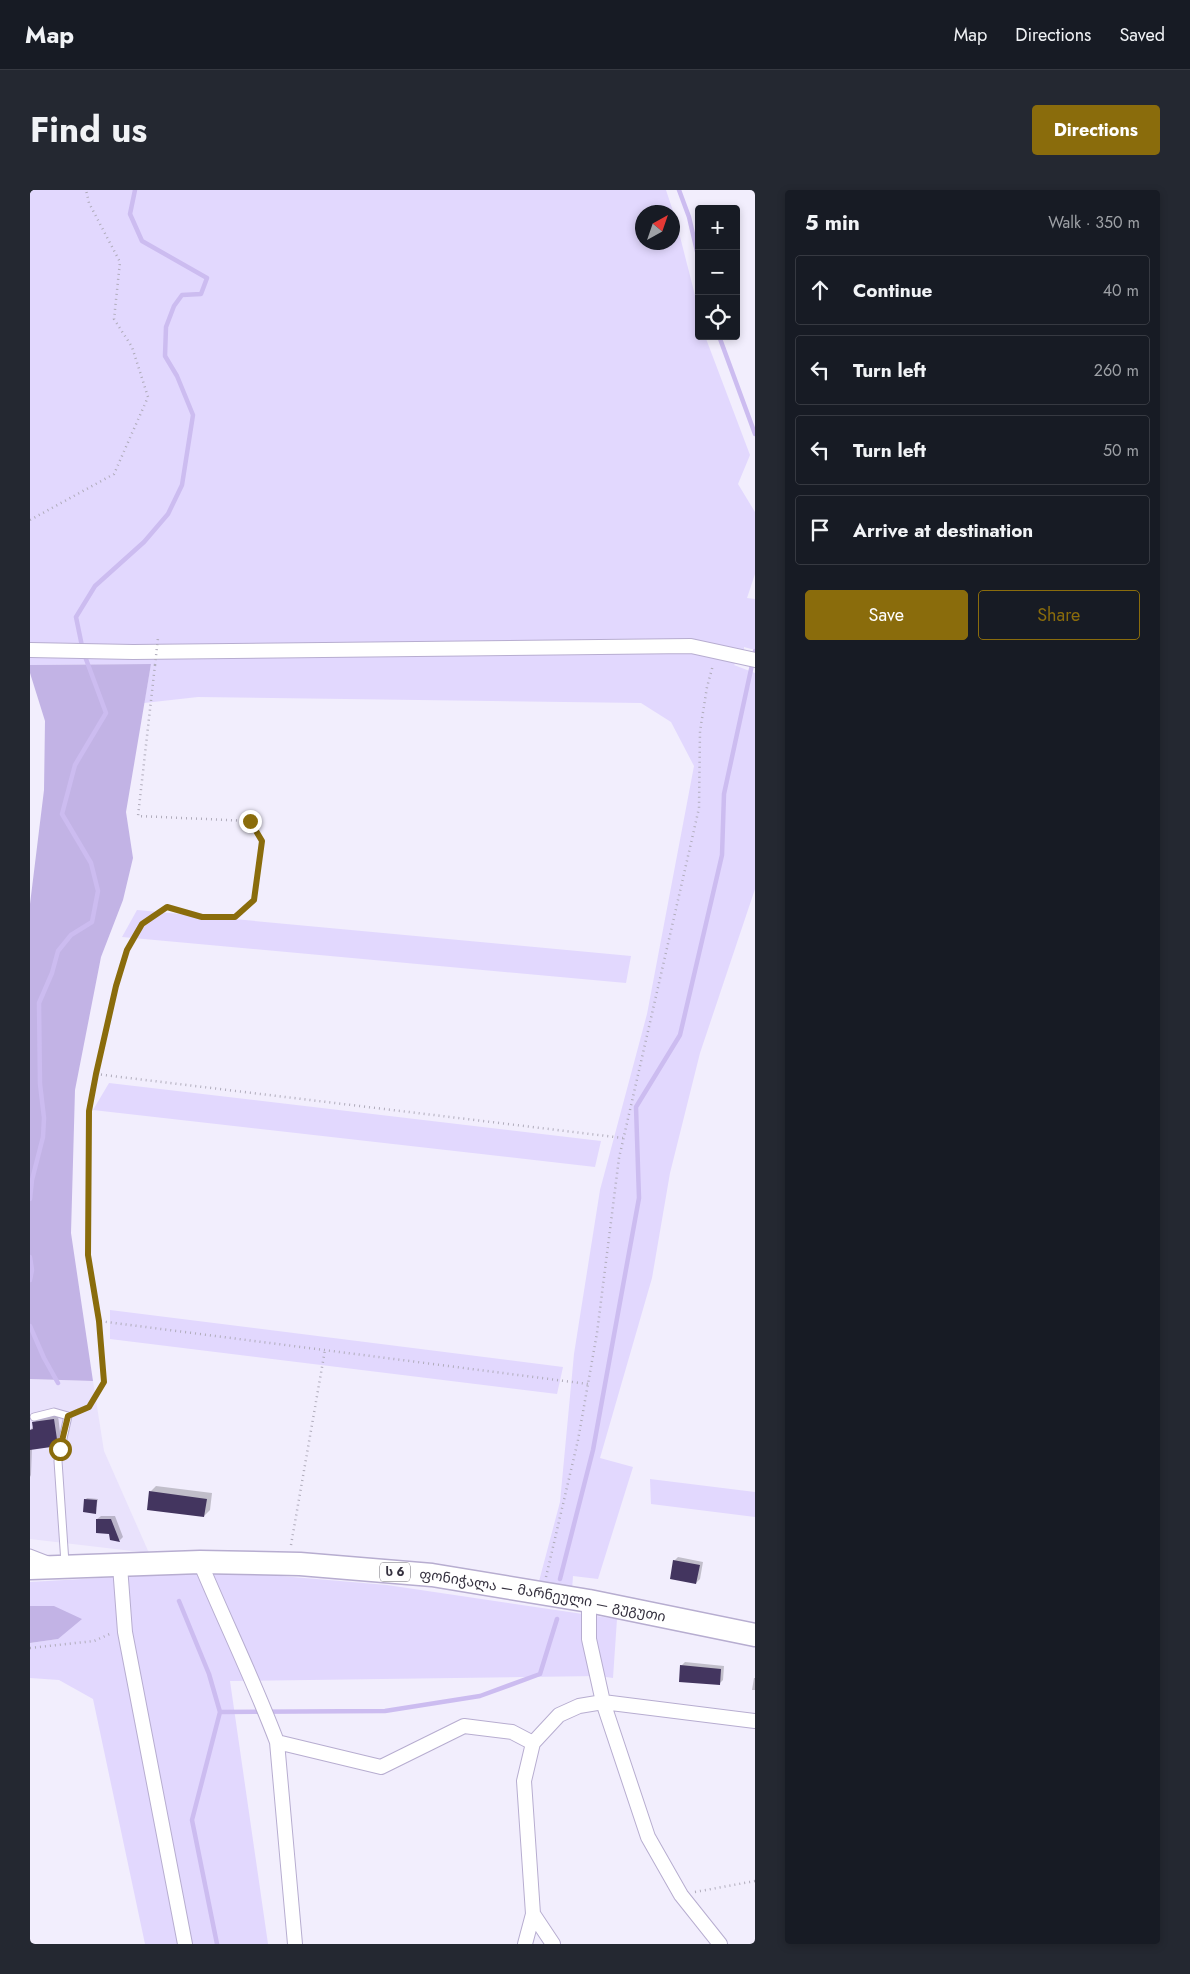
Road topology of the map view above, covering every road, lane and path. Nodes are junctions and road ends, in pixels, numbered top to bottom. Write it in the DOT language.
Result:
graph roads {
  1 [pos="86,190"];
  2 [pos="30,520"];
  3 [pos="158,638"];
  4 [pos="30,650"];
  5 [pos="718,652"];
  6 [pos="755,660"];
  7 [pos="96,1074"];
  8 [pos="623,1138"];
  9 [pos="99,1321"];
  10 [pos="325,1350"];
  11 [pos="588,1384"];
  12 [pos="68,1416"];
  13 [pos="34,1417"];
  14 [pos="30,1553"];
  15 [pos="200,1562"];
  16 [pos="287,1563"];
  17 [pos="120,1566"];
  18 [pos="66,1567"];
  19 [pos="30,1568"];
  20 [pos="542,1593"];
  21 [pos="589,1601"];
  22 [pos="124,1627"];
  23 [pos="755,1635"];
  24 [pos="30,1648"];
  25 [pos="603,1702"];
  26 [pos="755,1721"];
  27 [pos="277,1742"];
  28 [pos="533,1743"];
  29 [pos="755,1881"];
  30 [pos="681,1895"];
  31 [pos="533,1914"];
  32 [pos="185,1944"];
  33 [pos="295,1944"];
  34 [pos="525,1944"];
  35 [pos="553,1944"];
  36 [pos="720,1944"];
  1 -- 2 [label="path"];
  3 -- 7 [label="path, bridge"];
  4 -- 5 [label="street"];
  5 -- 6 [label="street"];
  5 -- 8 [label="path"];
  7 -- 8 [label="path"];
  7 -- 9 [label="path"];
  8 -- 11 [label="path"];
  9 -- 10 [label="path"];
  9 -- 12 [label="path"];
  10 -- 11 [label="path"];
  10 -- 16 [label="path"];
  11 -- 20 [label="path"];
  12 -- 13 [label="lane"];
  12 -- 18 [label="lane"];
  14 -- 18 [label="lane"];
  15 -- 16 [label="highway, ფონიჭალა — მარნეული — გუგუთი / ს 6"];
  15 -- 17 [label="highway, ფონიჭალა — მარნეული — გუგუთი / ს 6"];
  15 -- 27 [label="street"];
  16 -- 20 [label="highway, ფონიჭალა — მარნეული — გუგუთი / ს 6"];
  17 -- 18 [label="highway, ფონიჭალა — მარნეული — გუგუთი / ს 6"];
  17 -- 22 [label="street"];
  18 -- 19 [label="highway, ფონიჭალა — მარნეული — გუგუთი / ს 6"];
  20 -- 21 [label="highway, ფონიჭალა — მარნეული — გუგუთი / ს 6"];
  21 -- 23 [label="highway, ფონიჭალა — მარნეული — გუგუთი / ს 6"];
  21 -- 25 [label="street"];
  22 -- 24 [label="path"];
  22 -- 32 [label="street"];
  25 -- 26 [label="street"];
  25 -- 28 [label="street"];
  25 -- 30 [label="street"];
  27 -- 28 [label="street"];
  27 -- 33 [label="street"];
  28 -- 31 [label="street"];
  29 -- 30 [label="path"];
  30 -- 36 [label="street"];
  31 -- 34 [label="street"];
  31 -- 35 [label="street"];
}
